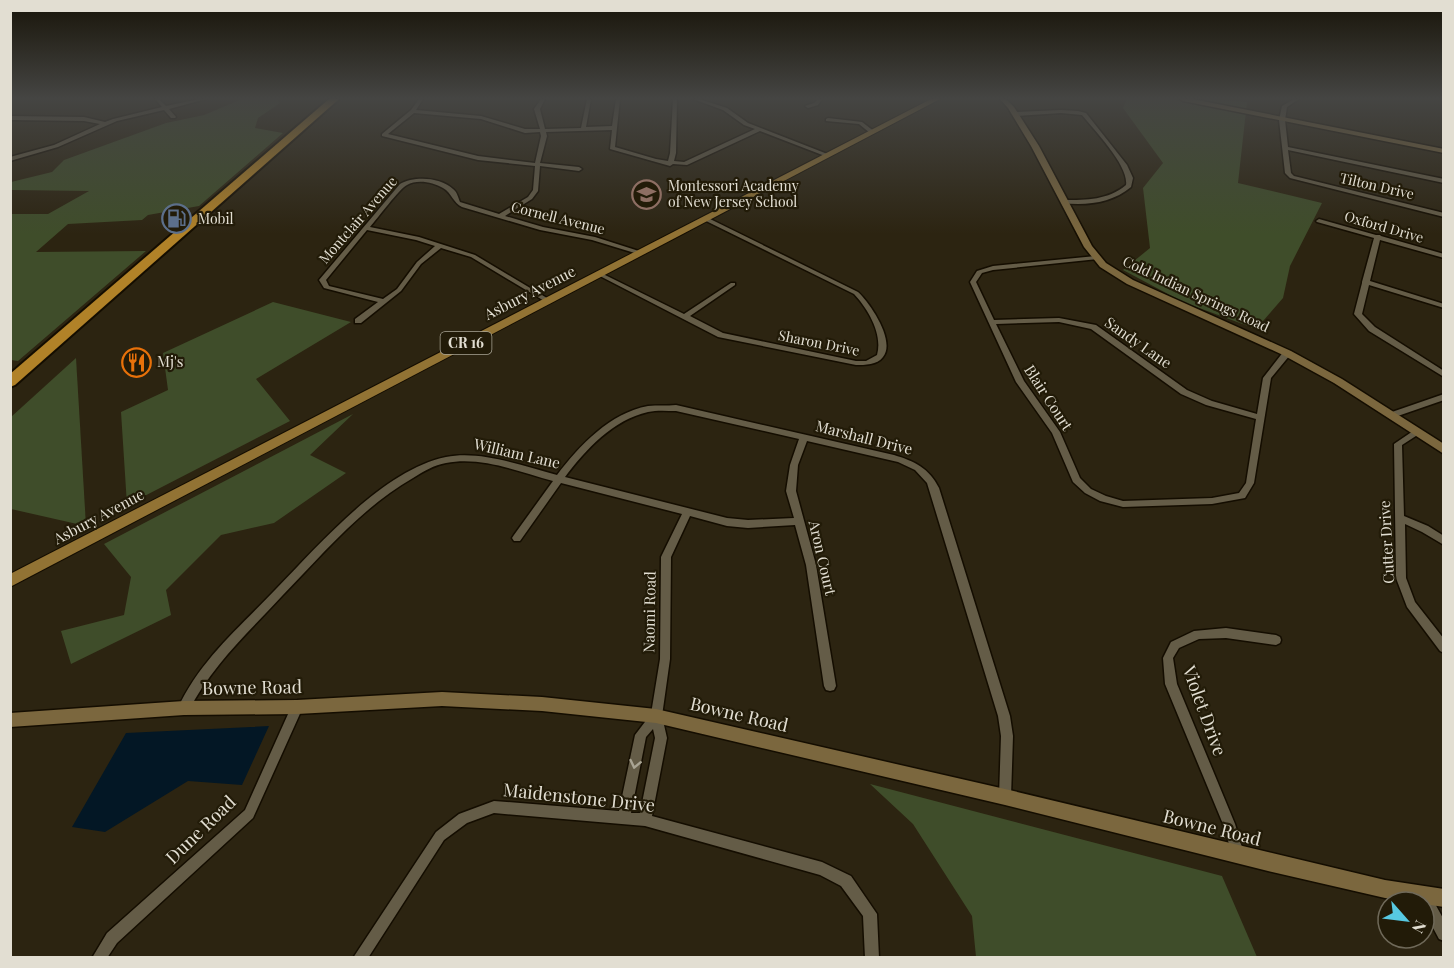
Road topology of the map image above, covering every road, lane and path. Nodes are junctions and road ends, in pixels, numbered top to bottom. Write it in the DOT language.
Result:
graph roads {
  1 [pos="60,144"];
  2 [pos="282,144"];
  3 [pos="429,144"];
  4 [pos="541,144"];
  5 [pos="611,144"];
  6 [pos="673,144"];
  7 [pos="729,144"];
  8 [pos="799,144"];
  9 [pos="848,144"];
  10 [pos="1032,144"];
  11 [pos="1107,144"];
  12 [pos="1285,144"];
  13 [pos="1408,144"];
  14 [pos="1285,148"];
  15 [pos="1443,151"];
  16 [pos="10,152"];
  17 [pos="827,155"];
  18 [pos="13,159"];
  19 [pos="538,164"];
  20 [pos="670,164"];
  21 [pos="579,170"];
  22 [pos="409,181"];
  23 [pos="1443,181"];
  24 [pos="1064,202"];
  25 [pos="1443,215"];
  26 [pos="501,216"];
  27 [pos="706,219"];
  28 [pos="1319,221"];
  29 [pos="367,228"];
  30 [pos="1378,236"];
  31 [pos="440,245"];
  32 [pos="640,253"];
  33 [pos="1443,256"];
  34 [pos="1096,258"];
  35 [pos="599,274"];
  36 [pos="1365,282"];
  37 [pos="733,284"];
  38 [pos="382,301"];
  39 [pos="548,301"];
  40 [pos="1443,306"];
  41 [pos="684,317"];
  42 [pos="358,321"];
  43 [pos="992,322"];
  44 [pos="1287,353"];
  45 [pos="1443,375"];
  46 [pos="10,382"];
  47 [pos="1443,397"];
  48 [pos="1392,415"];
  49 [pos="1261,418"];
  50 [pos="1416,432"];
  51 [pos="804,438"];
  52 [pos="1443,450"];
  53 [pos="559,479"];
  54 [pos="687,512"];
  55 [pos="1400,518"];
  56 [pos="799,521"];
  57 [pos="517,538"];
  58 [pos="1443,541"];
  59 [pos="10,581"];
  60 [pos="1276,640"];
  61 [pos="1443,648"];
  62 [pos="830,686"];
  63 [pos="297,707"];
  64 [pos="184,708"];
  65 [pos="657,716"];
  66 [pos="10,720"];
  67 [pos="1005,797"];
  68 [pos="624,818"];
  69 [pos="645,820"];
  70 [pos="1238,855"];
  71 [pos="1396,890"];
  72 [pos="1436,921"];
  73 [pos="1443,934"];
  74 [pos="99,957"];
  75 [pos="360,957"];
  76 [pos="872,957"];
  1 -- 18 [label="street"];
  2 -- 46 [label="highway"];
  3 -- 19 [label="street"];
  4 -- 19 [label="street"];
  5 -- 20 [label="street"];
  6 -- 20 [label="street"];
  7 -- 20 [label="street"];
  8 -- 17 [label="street"];
  9 -- 17 [label="main road, Asbury Avenue / CR 16"];
  10 -- 24 [label="street, Cold Indian Springs Road"];
  11 -- 24 [label="street"];
  12 -- 14 [label="street, Tilton Drive"];
  13 -- 15 [label="street"];
  14 -- 23 [label="street"];
  14 -- 25 [label="street, Tilton Drive"];
  16 -- 18 [label="street"];
  17 -- 27 [label="main road, Asbury Avenue / CR 16"];
  19 -- 21 [label="street"];
  19 -- 26 [label="street"];
  22 -- 26 [label="street, Cornell Avenue"];
  22 -- 29 [label="street, Montclair Avenue"];
  24 -- 34 [label="street, Cold Indian Springs Road"];
  26 -- 32 [label="street, Cornell Avenue"];
  27 -- 32 [label="main road, Asbury Avenue / CR 16"];
  27 -- 41 [label="street, Sharon Drive"];
  28 -- 30 [label="street, Oxford Drive"];
  29 -- 31 [label="street"];
  29 -- 38 [label="street, Montclair Avenue"];
  30 -- 33 [label="street, Oxford Drive"];
  30 -- 36 [label="street"];
  31 -- 38 [label="street"];
  31 -- 39 [label="street"];
  32 -- 35 [label="main road, Asbury Avenue / CR 16"];
  34 -- 43 [label="street, Blair Court"];
  34 -- 44 [label="street, Cold Indian Springs Road"];
  35 -- 39 [label="main road, Asbury Avenue / CR 16"];
  35 -- 41 [label="street, Sharon Drive"];
  36 -- 40 [label="street"];
  36 -- 45 [label="street"];
  37 -- 41 [label="street"];
  38 -- 42 [label="street"];
  39 -- 59 [label="main road, Asbury Avenue / CR 16"];
  43 -- 49 [label="street, Sandy Lane"];
  43 -- 49 [label="street, Blair Court"];
  44 -- 48 [label="street, Cold Indian Springs Road"];
  44 -- 49 [label="street, Blair Court"];
  47 -- 48 [label="street"];
  48 -- 50 [label="street, Cold Indian Springs Road"];
  50 -- 52 [label="street, Cold Indian Springs Road"];
  50 -- 55 [label="street, Cutter Drive"];
  51 -- 53 [label="street, Marshall Drive"];
  51 -- 56 [label="street, Aron Court"];
  51 -- 67 [label="street, Marshall Drive"];
  53 -- 54 [label="street, William Lane"];
  53 -- 57 [label="street, Marshall Drive"];
  53 -- 64 [label="street, William Lane"];
  54 -- 56 [label="street, William Lane"];
  54 -- 65 [label="street, Naomi Road"];
  55 -- 58 [label="street"];
  55 -- 61 [label="street, Cutter Drive"];
  56 -- 62 [label="street, Aron Court"];
  60 -- 70 [label="street, Violet Drive"];
  63 -- 64 [label="street, Bowne Road"];
  63 -- 65 [label="street, Bowne Road"];
  63 -- 74 [label="street, Dune Road"];
  64 -- 66 [label="street, Bowne Road"];
  65 -- 67 [label="street, Bowne Road"];
  65 -- 68 [label="street, one-way"];
  65 -- 69 [label="street"];
  67 -- 70 [label="street, Bowne Road"];
  68 -- 69 [label="street, Maidenstone Drive"];
  68 -- 75 [label="street, Maidenstone Drive"];
  69 -- 76 [label="street, Maidenstone Drive"];
  70 -- 71 [label="street, Bowne Road"];
  72 -- 73 [label="street"];
}
